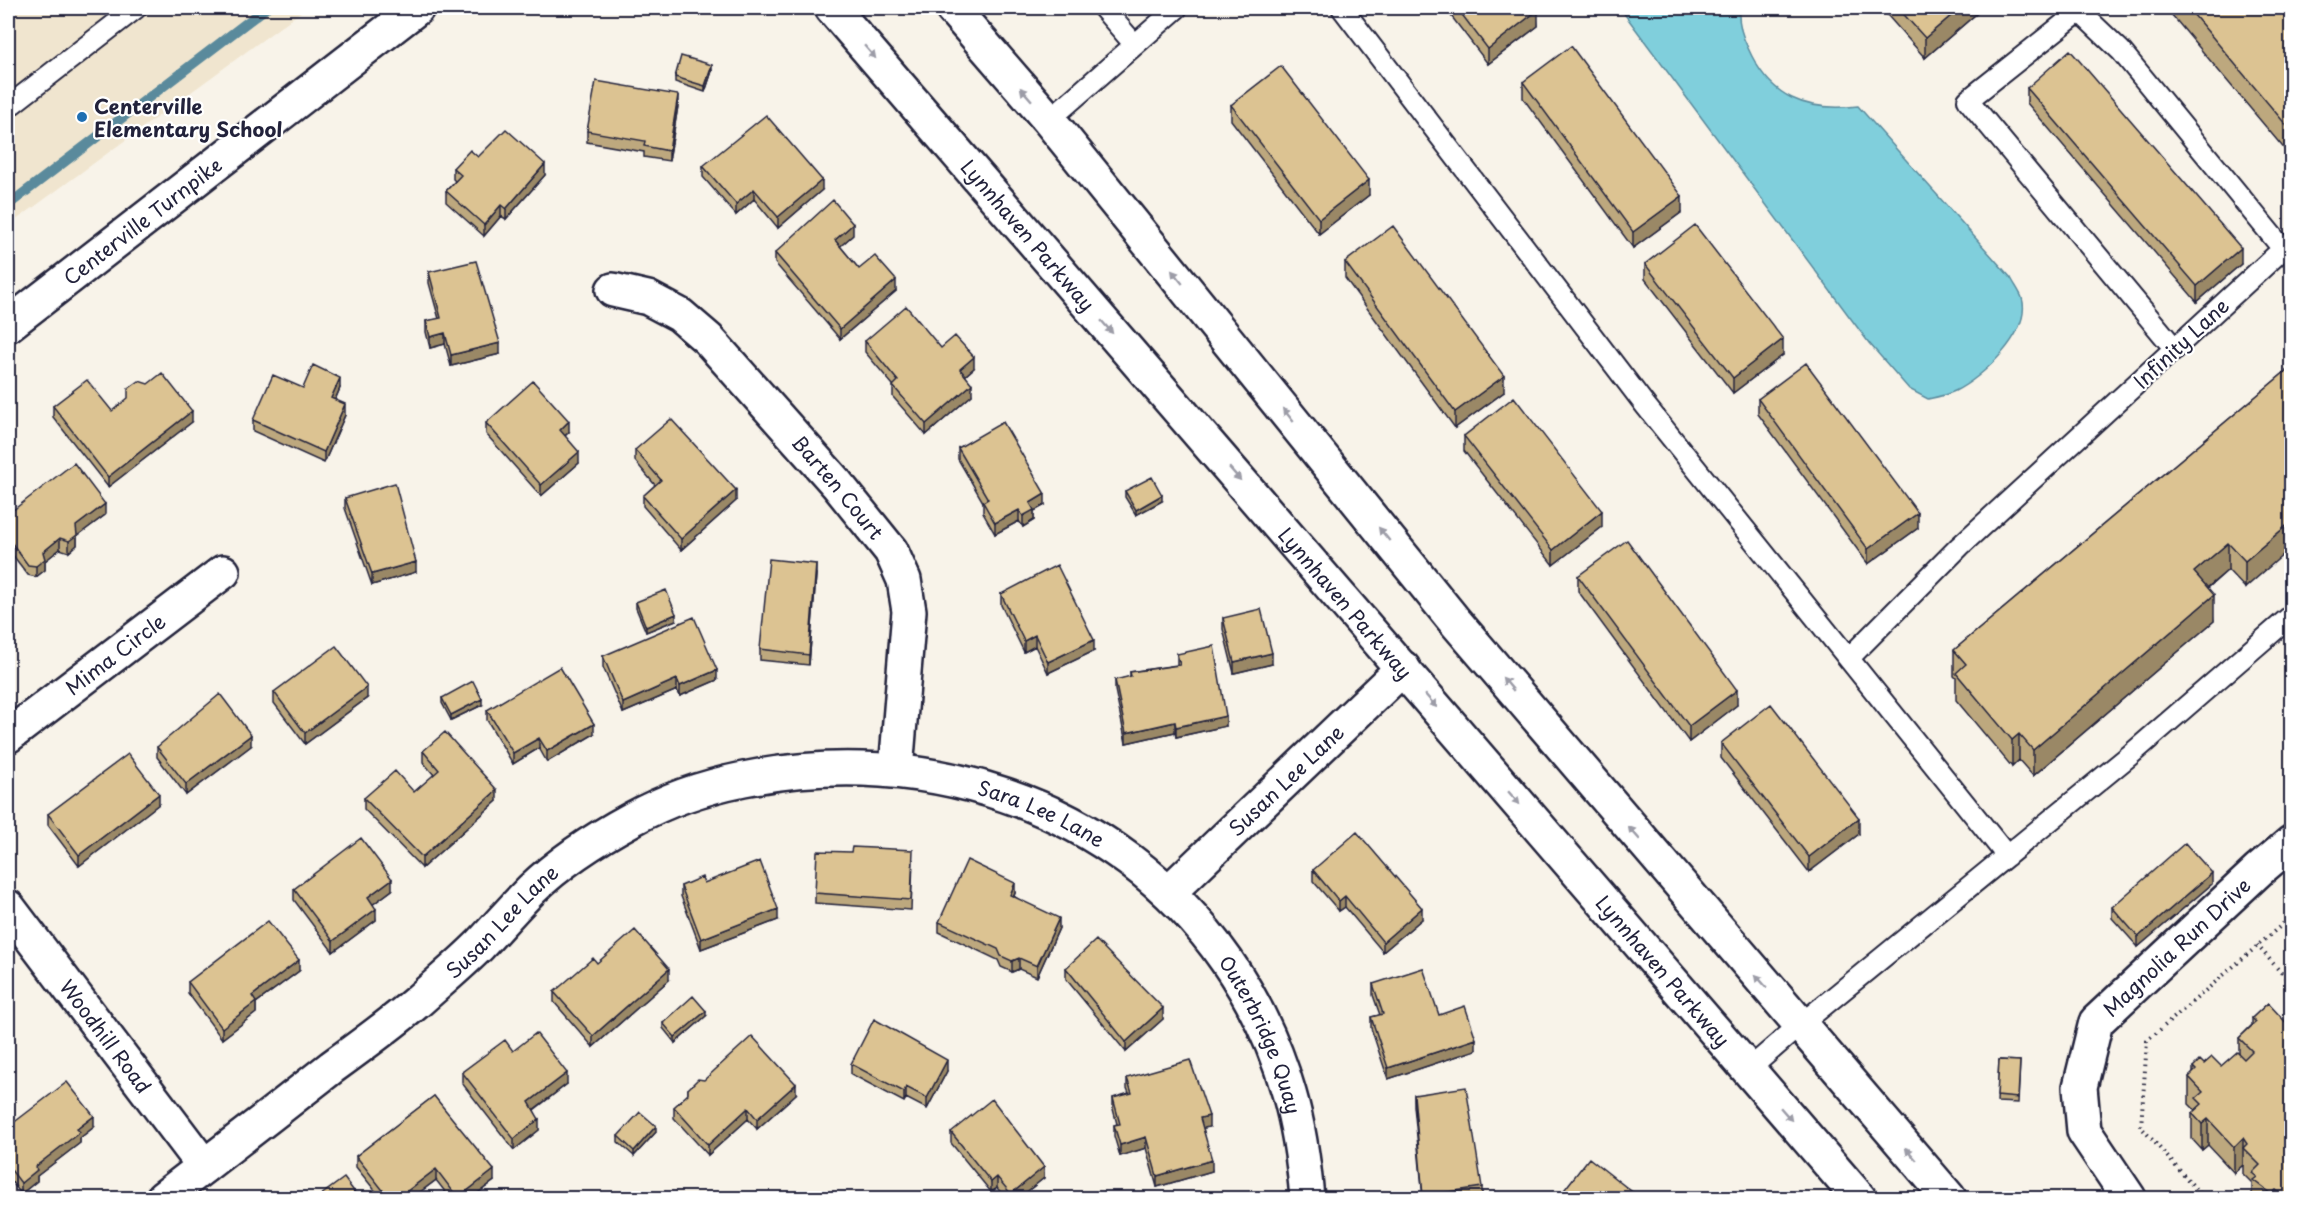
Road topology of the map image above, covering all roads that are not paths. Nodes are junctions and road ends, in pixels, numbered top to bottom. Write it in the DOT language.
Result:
graph roads {
  1 [pos="136,8"];
  2 [pos="417,8"];
  3 [pos="832,8"];
  4 [pos="951,8"];
  5 [pos="1103,8"];
  6 [pos="1177,8"];
  7 [pos="1342,8"];
  8 [pos="2078,9"];
  9 [pos="1135,45"];
  10 [pos="8,107"];
  11 [pos="1049,120"];
  12 [pos="613,290"];
  13 [pos="8,325"];
  14 [pos="2175,349"];
  15 [pos="223,572"];
  16 [pos="2292,615"];
  17 [pos="1849,658"];
  18 [pos="1403,668"];
  19 [pos="8,736"];
  20 [pos="896,770"];
  21 [pos="2292,842"];
  22 [pos="2007,856"];
  23 [pos="1169,892"];
  24 [pos="8,907"];
  25 [pos="1800,1025"];
  26 [pos="1748,1070"];
  27 [pos="204,1166"];
  28 [pos="163,1198"];
  29 [pos="1307,1198"];
  30 [pos="1859,1198"];
  31 [pos="1949,1198"];
  32 [pos="2128,1198"];
  1 -- 10 [label="lane"];
  2 -- 13 [label="main road, Centerville Turnpike"];
  3 -- 18 [label="main road, Lynnhaven Parkway, one-way"];
  11 -- 4 [label="main road, one-way"];
  5 -- 9 [label="lane"];
  6 -- 9 [label="lane"];
  7 -- 17 [label="lane"];
  8 -- 14 [label="lane, Infinity Lane"];
  8 -- 14 [label="lane"];
  9 -- 11 [label="lane"];
  25 -- 11 [label="main road, one-way"];
  12 -- 20 [label="main road, Barten Court"];
  14 -- 17 [label="lane, Infinity Lane"];
  15 -- 19 [label="main road, Mima Circle"];
  16 -- 22 [label="lane"];
  17 -- 22 [label="lane"];
  18 -- 23 [label="main road, Susan Lee Lane"];
  18 -- 26 [label="main road, Lynnhaven Parkway, one-way"];
  20 -- 23 [label="main road, Sara Lee Lane"];
  20 -- 27 [label="main road, Susan Lee Lane"];
  21 -- 32 [label="main road, Magnolia Run Drive"];
  22 -- 25 [label="lane"];
  23 -- 29 [label="main road, Outerbridge Quay"];
  24 -- 27 [label="main road, Woodhill Road"];
  25 -- 26 [label="lane"];
  31 -- 25 [label="main road, one-way"];
  26 -- 30 [label="main road, Lynnhaven Parkway, one-way"];
  27 -- 28 [label="main road, Susan Lee Lane"];
}
